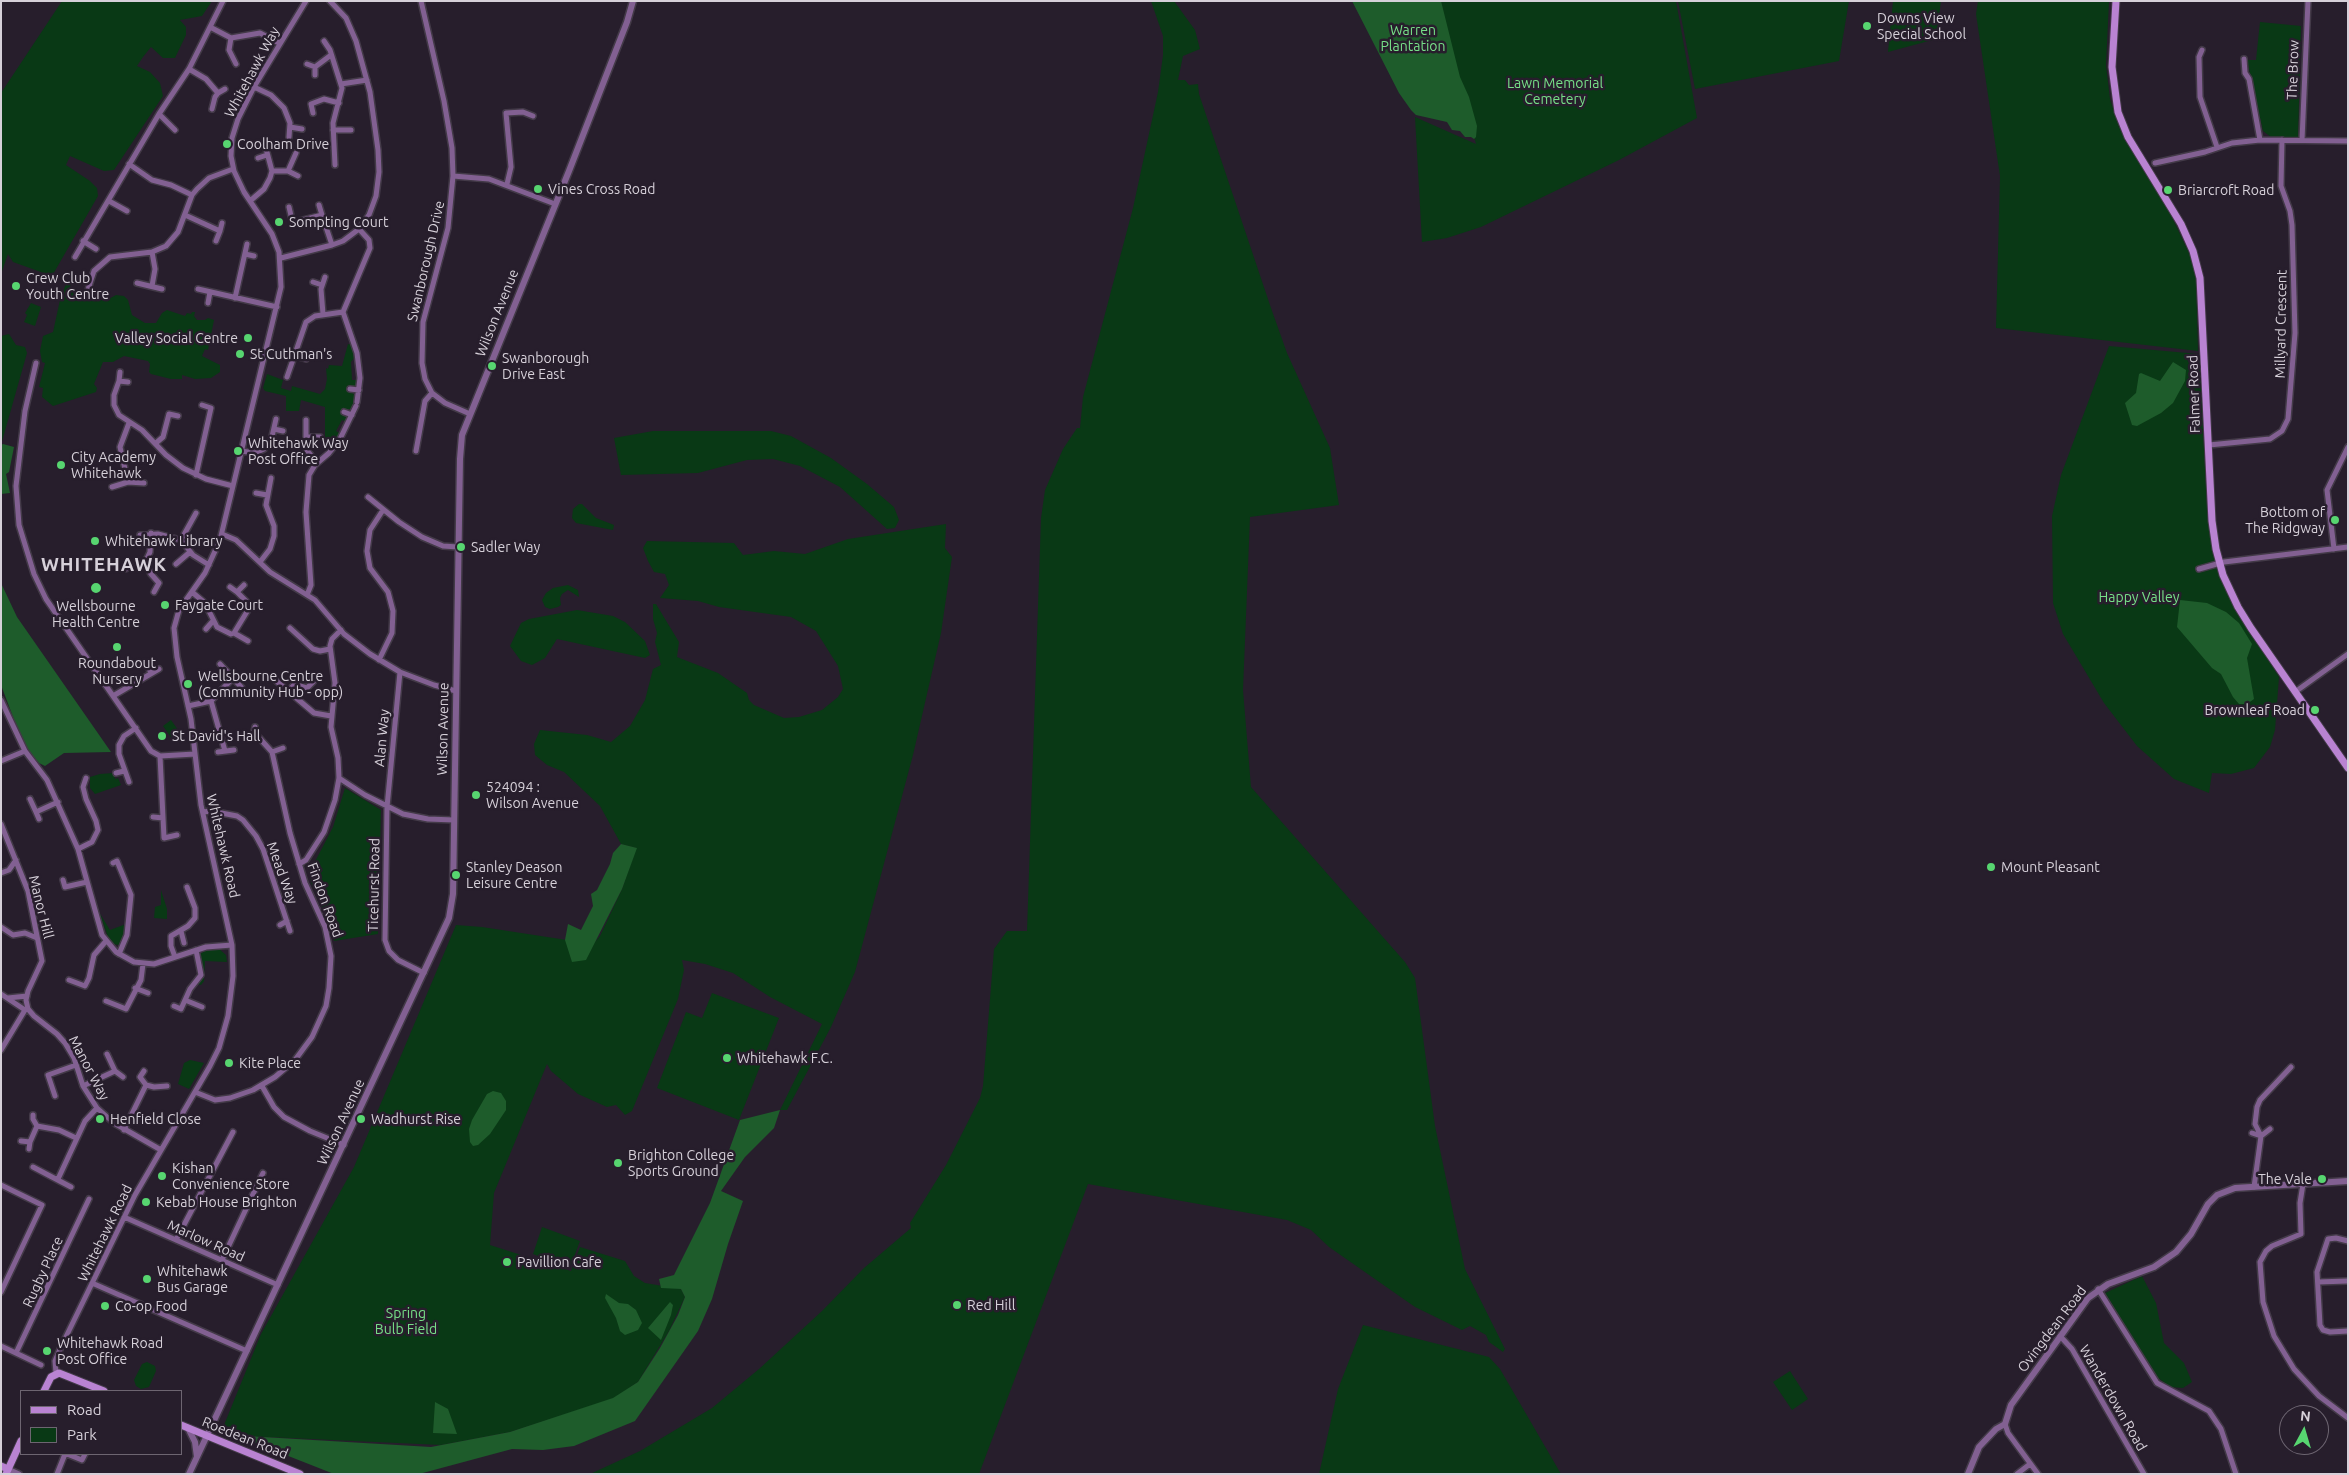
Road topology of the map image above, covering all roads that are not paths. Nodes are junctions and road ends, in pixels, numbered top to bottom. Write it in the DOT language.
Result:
graph roads {
  1 [pos="223,1"];
  2 [pos="306,1"];
  3 [pos="330,1"];
  4 [pos="421,1"];
  5 [pos="633,1"];
  6 [pos="2116,1"];
  7 [pos="2308,1"];
  8 [pos="210,27"];
  9 [pos="231,38"];
  10 [pos="324,41"];
  11 [pos="280,42"];
  12 [pos="2202,50"];
  13 [pos="331,56"];
  14 [pos="2244,58"];
  15 [pos="236,64"];
  16 [pos="307,64"];
  17 [pos="315,66"];
  18 [pos="189,69"];
  19 [pos="2245,73"];
  20 [pos="315,74"];
  21 [pos="2238,74"];
  22 [pos="367,80"];
  23 [pos="341,84"];
  24 [pos="254,87"];
  25 [pos="225,89"];
  26 [pos="218,93"];
  27 [pos="338,103"];
  28 [pos="505,106"];
  29 [pos="212,109"];
  30 [pos="313,113"];
  31 [pos="506,113"];
  32 [pos="159,114"];
  33 [pos="533,116"];
  34 [pos="290,127"];
  35 [pos="302,129"];
  36 [pos="175,130"];
  37 [pos="333,130"];
  38 [pos="351,130"];
  39 [pos="289,137"];
  40 [pos="2260,140"];
  41 [pos="2282,140"];
  42 [pos="2302,140"];
  43 [pos="2348,141"];
  44 [pos="265,145"];
  45 [pos="2217,147"];
  46 [pos="296,153"];
  47 [pos="267,155"];
  48 [pos="258,158"];
  49 [pos="2156,163"];
  50 [pos="129,164"];
  51 [pos="335,165"];
  52 [pos="233,169"];
  53 [pos="272,171"];
  54 [pos="288,171"];
  55 [pos="298,176"];
  56 [pos="454,176"];
  57 [pos="507,184"];
  58 [pos="192,195"];
  59 [pos="108,201"];
  60 [pos="250,201"];
  61 [pos="555,204"];
  62 [pos="319,205"];
  63 [pos="289,207"];
  64 [pos="127,211"];
  65 [pos="185,215"];
  66 [pos="322,215"];
  67 [pos="222,222"];
  68 [pos="359,229"];
  69 [pos="220,231"];
  70 [pos="84,241"];
  71 [pos="216,241"];
  72 [pos="247,244"];
  73 [pos="332,246"];
  74 [pos="96,249"];
  75 [pos="152,252"];
  76 [pos="245,254"];
  77 [pos="75,256"];
  78 [pos="254,256"];
  79 [pos="281,258"];
  80 [pos="325,277"];
  81 [pos="73,278"];
  82 [pos="313,282"];
  83 [pos="90,283"];
  84 [pos="137,283"];
  85 [pos="322,285"];
  86 [pos="152,286"];
  87 [pos="162,289"];
  88 [pos="198,290"];
  89 [pos="210,292"];
  90 [pos="87,294"];
  91 [pos="235,298"];
  92 [pos="208,303"];
  93 [pos="276,307"];
  94 [pos="343,312"];
  95 [pos="323,314"];
  96 [pos="295,356"];
  97 [pos="306,359"];
  98 [pos="36,363"];
  99 [pos="120,372"];
  100 [pos="287,377"];
  101 [pos="118,380"];
  102 [pos="128,382"];
  103 [pos="350,389"];
  104 [pos="359,390"];
  105 [pos="432,394"];
  106 [pos="202,405"];
  107 [pos="344,412"];
  108 [pos="470,414"];
  109 [pos="352,415"];
  110 [pos="178,416"];
  111 [pos="276,419"];
  112 [pos="306,420"];
  113 [pos="129,423"];
  114 [pos="274,429"];
  115 [pos="283,431"];
  116 [pos="306,437"];
  117 [pos="320,438"];
  118 [pos="411,441"];
  119 [pos="418,442"];
  120 [pos="156,443"];
  121 [pos="2209,445"];
  122 [pos="2348,447"];
  123 [pos="241,451"];
  124 [pos="416,451"];
  125 [pos="316,463"];
  126 [pos="196,475"];
  127 [pos="271,478"];
  128 [pos="128,482"];
  129 [pos="144,484"];
  130 [pos="234,486"];
  131 [pos="112,487"];
  132 [pos="368,489"];
  133 [pos="256,493"];
  134 [pos="267,496"];
  135 [pos="368,496"];
  136 [pos="362,500"];
  137 [pos="383,510"];
  138 [pos="196,513"];
  139 [pos="151,533"];
  140 [pos="222,534"];
  141 [pos="140,535"];
  142 [pos="181,540"];
  143 [pos="2348,547"];
  144 [pos="458,548"];
  145 [pos="2334,549"];
  146 [pos="190,552"];
  147 [pos="260,562"];
  148 [pos="145,563"];
  149 [pos="2220,563"];
  150 [pos="176,564"];
  151 [pos="209,565"];
  152 [pos="125,569"];
  153 [pos="2199,569"];
  154 [pos="244,585"];
  155 [pos="230,586"];
  156 [pos="154,592"];
  157 [pos="192,592"];
  158 [pos="236,592"];
  159 [pos="307,595"];
  160 [pos="213,621"];
  161 [pos="290,628"];
  162 [pos="206,629"];
  163 [pos="341,630"];
  164 [pos="234,632"];
  165 [pos="248,641"];
  166 [pos="330,649"];
  167 [pos="2346,655"];
  168 [pos="379,660"];
  169 [pos="2348,663"];
  170 [pos="220,664"];
  171 [pos="146,665"];
  172 [pos="159,669"];
  173 [pos="151,672"];
  174 [pos="400,672"];
  175 [pos="233,678"];
  176 [pos="274,679"];
  177 [pos="313,682"];
  178 [pos="242,688"];
  179 [pos="289,690"];
  180 [pos="456,691"];
  181 [pos="2295,692"];
  182 [pos="113,696"];
  183 [pos="1,700"];
  184 [pos="212,701"];
  185 [pos="188,706"];
  186 [pos="331,716"];
  187 [pos="255,726"];
  188 [pos="136,728"];
  189 [pos="283,748"];
  190 [pos="234,750"];
  191 [pos="25,751"];
  192 [pos="225,751"];
  193 [pos="218,752"];
  194 [pos="272,752"];
  195 [pos="195,754"];
  196 [pos="160,756"];
  197 [pos="1,761"];
  198 [pos="2348,768"];
  199 [pos="124,771"];
  200 [pos="116,773"];
  201 [pos="86,778"];
  202 [pos="339,778"];
  203 [pos="129,782"];
  204 [pos="30,799"];
  205 [pos="58,802"];
  206 [pos="387,807"];
  207 [pos="36,812"];
  208 [pos="203,812"];
  209 [pos="153,817"];
  210 [pos="163,818"];
  211 [pos="39,820"];
  212 [pos="454,820"];
  213 [pos="1,824"];
  214 [pos="177,835"];
  215 [pos="78,849"];
  216 [pos="16,860"];
  217 [pos="113,863"];
  218 [pos="300,864"];
  219 [pos="9,870"];
  220 [pos="21,872"];
  221 [pos="1,873"];
  222 [pos="63,880"];
  223 [pos="88,882"];
  224 [pos="65,887"];
  225 [pos="187,887"];
  226 [pos="66,894"];
  227 [pos="287,921"];
  228 [pos="34,922"];
  229 [pos="280,925"];
  230 [pos="1,927"];
  231 [pos="181,931"];
  232 [pos="290,931"];
  233 [pos="25,933"];
  234 [pos="37,938"];
  235 [pos="106,941"];
  236 [pos="184,942"];
  237 [pos="232,945"];
  238 [pos="196,950"];
  239 [pos="119,954"];
  240 [pos="175,957"];
  241 [pos="143,964"];
  242 [pos="424,973"];
  243 [pos="70,980"];
  244 [pos="135,988"];
  245 [pos="148,993"];
  246 [pos="1,994"];
  247 [pos="27,996"];
  248 [pos="8,998"];
  249 [pos="185,1000"];
  250 [pos="106,1001"];
  251 [pos="174,1006"];
  252 [pos="202,1007"];
  253 [pos="27,1010"];
  254 [pos="1,1050"];
  255 [pos="106,1054"];
  256 [pos="76,1065"];
  257 [pos="2291,1066"];
  258 [pos="115,1071"];
  259 [pos="144,1071"];
  260 [pos="2277,1071"];
  261 [pos="2282,1075"];
  262 [pos="123,1077"];
  263 [pos="146,1085"];
  264 [pos="83,1086"];
  265 [pos="167,1086"];
  266 [pos="262,1086"];
  267 [pos="195,1092"];
  268 [pos="55,1096"];
  269 [pos="97,1108"];
  270 [pos="33,1115"];
  271 [pos="37,1126"];
  272 [pos="2270,1129"];
  273 [pos="124,1130"];
  274 [pos="232,1132"];
  275 [pos="2252,1133"];
  276 [pos="2261,1136"];
  277 [pos="76,1138"];
  278 [pos="21,1141"];
  279 [pos="30,1142"];
  280 [pos="344,1145"];
  281 [pos="29,1149"];
  282 [pos="161,1150"];
  283 [pos="33,1168"];
  284 [pos="263,1173"];
  285 [pos="58,1179"];
  286 [pos="2348,1182"];
  287 [pos="2303,1184"];
  288 [pos="1,1185"];
  289 [pos="71,1187"];
  290 [pos="2254,1187"];
  291 [pos="89,1200"];
  292 [pos="124,1217"];
  293 [pos="176,1240"];
  294 [pos="2348,1241"];
  295 [pos="222,1260"];
  296 [pos="2347,1281"];
  297 [pos="2318,1282"];
  298 [pos="92,1283"];
  299 [pos="278,1285"];
  300 [pos="2098,1289"];
  301 [pos="1,1292"];
  302 [pos="2348,1331"];
  303 [pos="2060,1336"];
  304 [pos="1,1346"];
  305 [pos="247,1351"];
  306 [pos="16,1353"];
  307 [pos="41,1365"];
  308 [pos="56,1373"];
  309 [pos="44,1390"];
  310 [pos="102,1390"];
  311 [pos="2348,1418"];
  312 [pos="2005,1424"];
  313 [pos="185,1426"];
  314 [pos="208,1436"];
  315 [pos="20,1443"];
  316 [pos="66,1455"];
  317 [pos="69,1455"];
  318 [pos="84,1455"];
  319 [pos="197,1457"];
  320 [pos="2030,1464"];
  321 [pos="5,1469"];
  322 [pos="18,1474"];
  323 [pos="57,1474"];
  324 [pos="189,1474"];
  325 [pos="300,1474"];
  326 [pos="1968,1474"];
  327 [pos="2017,1474"];
  328 [pos="2038,1474"];
  329 [pos="2144,1474"];
  330 [pos="2236,1474"];
  1 -- 8 [label="street"];
  2 -- 11 [label="street, Whitehawk Way"];
  3 -- 22 [label="street"];
  4 -- 56 [label="street, Swanborough Drive"];
  5 -- 61 [label="street, Wilson Avenue"];
  6 -- 121 [label="main road, Falmer Road"];
  7 -- 42 [label="street, The Brow"];
  8 -- 9 [label="street"];
  8 -- 18 [label="street"];
  9 -- 11 [label="street"];
  9 -- 15 [label="street"];
  10 -- 13 [label="street"];
  11 -- 24 [label="street, Whitehawk Way"];
  12 -- 45 [label="street"];
  13 -- 17 [label="street"];
  13 -- 23 [label="street"];
  14 -- 19 [label="street"];
  16 -- 17 [label="street"];
  17 -- 20 [label="street"];
  18 -- 26 [label="street"];
  18 -- 32 [label="street"];
  19 -- 21 [label="street"];
  19 -- 40 [label="street"];
  22 -- 23 [label="street"];
  22 -- 68 [label="street"];
  23 -- 27 [label="street"];
  24 -- 34 [label="street"];
  24 -- 52 [label="street, Whitehawk Way"];
  25 -- 26 [label="street"];
  26 -- 29 [label="street"];
  27 -- 30 [label="street"];
  27 -- 37 [label="street"];
  28 -- 31 [label="street"];
  31 -- 33 [label="street"];
  31 -- 57 [label="street"];
  32 -- 36 [label="street"];
  32 -- 50 [label="street"];
  34 -- 35 [label="street"];
  34 -- 39 [label="street"];
  37 -- 38 [label="street"];
  37 -- 51 [label="street"];
  40 -- 41 [label="street"];
  40 -- 45 [label="street"];
  41 -- 42 [label="street"];
  41 -- 121 [label="street, Millyard Crescent"];
  42 -- 43 [label="street"];
  44 -- 47 [label="street"];
  45 -- 49 [label="street"];
  46 -- 54 [label="street"];
  47 -- 48 [label="street"];
  47 -- 53 [label="street"];
  50 -- 58 [label="street"];
  50 -- 59 [label="street"];
  52 -- 58 [label="street"];
  52 -- 60 [label="street, Whitehawk Way"];
  53 -- 54 [label="street"];
  53 -- 60 [label="street"];
  54 -- 55 [label="street"];
  56 -- 57 [label="street"];
  56 -- 105 [label="street, Swanborough Drive"];
  57 -- 61 [label="street"];
  58 -- 65 [label="street"];
  59 -- 64 [label="street"];
  59 -- 70 [label="street"];
  60 -- 79 [label="street, Whitehawk Way"];
  61 -- 108 [label="street, Wilson Avenue"];
  62 -- 66 [label="street"];
  63 -- 66 [label="street"];
  65 -- 69 [label="street"];
  65 -- 75 [label="street"];
  66 -- 73 [label="street"];
  67 -- 69 [label="street"];
  68 -- 73 [label="street"];
  68 -- 94 [label="street"];
  69 -- 71 [label="street"];
  70 -- 74 [label="street"];
  70 -- 77 [label="street"];
  72 -- 76 [label="street"];
  73 -- 79 [label="street"];
  75 -- 83 [label="street"];
  75 -- 86 [label="street"];
  76 -- 78 [label="street"];
  76 -- 91 [label="street"];
  79 -- 93 [label="street, Whitehawk Way"];
  80 -- 85 [label="street"];
  81 -- 83 [label="street"];
  82 -- 85 [label="street"];
  83 -- 90 [label="street"];
  84 -- 86 [label="street"];
  85 -- 95 [label="street"];
  86 -- 87 [label="street"];
  88 -- 89 [label="street"];
  89 -- 91 [label="street"];
  89 -- 92 [label="street"];
  91 -- 93 [label="street"];
  93 -- 123 [label="street, Whitehawk Way"];
  94 -- 95 [label="street"];
  94 -- 104 [label="street"];
  95 -- 96 [label="street"];
  96 -- 97 [label="street"];
  96 -- 100 [label="street"];
  98 -- 182 [label="street"];
  99 -- 101 [label="street"];
  101 -- 102 [label="street"];
  101 -- 113 [label="street"];
  103 -- 104 [label="street"];
  104 -- 109 [label="street"];
  105 -- 108 [label="street"];
  105 -- 119 [label="street"];
  106 -- 126 [label="street"];
  107 -- 109 [label="street"];
  108 -- 144 [label="street, Wilson Avenue"];
  109 -- 125 [label="street"];
  110 -- 120 [label="street"];
  111 -- 114 [label="street"];
  112 -- 116 [label="street"];
  113 -- 120 [label="street"];
  113 -- 128 [label="street"];
  114 -- 115 [label="street"];
  114 -- 123 [label="street"];
  116 -- 117 [label="street"];
  116 -- 125 [label="street"];
  118 -- 119 [label="street"];
  119 -- 124 [label="street"];
  120 -- 126 [label="street"];
  121 -- 149 [label="main road, Falmer Road"];
  122 -- 145 [label="street"];
  123 -- 130 [label="street, Whitehawk Way"];
  125 -- 159 [label="street"];
  126 -- 130 [label="street"];
  127 -- 134 [label="street"];
  128 -- 129 [label="street"];
  128 -- 131 [label="street"];
  130 -- 140 [label="street, Whitehawk Way"];
  132 -- 135 [label="street"];
  133 -- 134 [label="street"];
  134 -- 147 [label="street"];
  135 -- 136 [label="street"];
  135 -- 137 [label="street"];
  137 -- 144 [label="street"];
  137 -- 168 [label="street"];
  138 -- 142 [label="street"];
  139 -- 141 [label="street"];
  139 -- 142 [label="street"];
  139 -- 148 [label="street"];
  140 -- 147 [label="street"];
  140 -- 151 [label="street, Whitehawk Way"];
  142 -- 146 [label="street"];
  143 -- 145 [label="street"];
  144 -- 180 [label="street, Wilson Avenue"];
  145 -- 149 [label="street"];
  146 -- 150 [label="street"];
  146 -- 151 [label="street"];
  147 -- 159 [label="street"];
  148 -- 152 [label="street"];
  148 -- 156 [label="street"];
  149 -- 153 [label="street"];
  149 -- 181 [label="main road, Falmer Road"];
  151 -- 157 [label="street, Whitehawk Way"];
  154 -- 158 [label="street"];
  155 -- 158 [label="street"];
  157 -- 160 [label="street"];
  157 -- 185 [label="street, Whitehawk Way"];
  158 -- 164 [label="street"];
  159 -- 163 [label="street"];
  160 -- 162 [label="street"];
  160 -- 164 [label="street"];
  161 -- 166 [label="street"];
  163 -- 166 [label="street"];
  163 -- 168 [label="street"];
  164 -- 165 [label="street"];
  166 -- 186 [label="street"];
  167 -- 169 [label="street"];
  167 -- 181 [label="street"];
  168 -- 174 [label="street"];
  170 -- 175 [label="street"];
  171 -- 173 [label="street"];
  172 -- 173 [label="street"];
  173 -- 182 [label="street"];
  174 -- 180 [label="street"];
  174 -- 206 [label="street, Alan Way"];
  175 -- 178 [label="street"];
  175 -- 184 [label="street"];
  176 -- 179 [label="street"];
  177 -- 179 [label="street"];
  179 -- 186 [label="street"];
  180 -- 212 [label="street, Wilson Avenue"];
  181 -- 198 [label="main road, Falmer Road"];
  182 -- 188 [label="street"];
  183 -- 191 [label="street"];
  184 -- 185 [label="street"];
  184 -- 192 [label="street"];
  185 -- 195 [label="street, Whitehawk Way"];
  186 -- 202 [label="street"];
  187 -- 194 [label="street, Findon Road"];
  188 -- 196 [label="street"];
  188 -- 199 [label="street"];
  189 -- 194 [label="street"];
  190 -- 192 [label="street"];
  191 -- 197 [label="street"];
  191 -- 205 [label="street"];
  192 -- 193 [label="street"];
  194 -- 218 [label="street, Findon Road"];
  195 -- 196 [label="street"];
  195 -- 208 [label="street, Whitehawk Road"];
  196 -- 210 [label="street"];
  199 -- 200 [label="street"];
  199 -- 203 [label="street"];
  201 -- 215 [label="street"];
  202 -- 206 [label="street"];
  202 -- 218 [label="street"];
  204 -- 207 [label="street"];
  205 -- 207 [label="street"];
  205 -- 215 [label="street"];
  206 -- 212 [label="street"];
  206 -- 242 [label="street, Ticehurst Road"];
  207 -- 211 [label="street"];
  208 -- 227 [label="street, Mead Way"];
  208 -- 237 [label="street, Whitehawk Road"];
  209 -- 210 [label="street"];
  210 -- 214 [label="street"];
  212 -- 242 [label="street, Wilson Avenue"];
  213 -- 216 [label="street, Manor Hill"];
  215 -- 223 [label="street"];
  216 -- 219 [label="street"];
  216 -- 220 [label="street, Manor Hill"];
  217 -- 239 [label="street"];
  218 -- 266 [label="street, Findon Road"];
  219 -- 220 [label="street"];
  219 -- 221 [label="street"];
  220 -- 228 [label="street, Manor Hill"];
  222 -- 224 [label="street"];
  223 -- 224 [label="street"];
  223 -- 235 [label="street"];
  224 -- 226 [label="street"];
  225 -- 231 [label="street"];
  227 -- 229 [label="street, Mead Way"];
  227 -- 232 [label="street, Mead Way"];
  228 -- 233 [label="street"];
  228 -- 234 [label="street, Manor Hill"];
  230 -- 233 [label="street"];
  231 -- 236 [label="street"];
  231 -- 240 [label="street"];
  233 -- 234 [label="street"];
  234 -- 247 [label="street, Manor Hill"];
  235 -- 239 [label="street"];
  235 -- 243 [label="street"];
  237 -- 238 [label="street"];
  237 -- 267 [label="street, Whitehawk Road"];
  238 -- 240 [label="street"];
  238 -- 249 [label="street"];
  239 -- 241 [label="street"];
  240 -- 241 [label="street"];
  241 -- 244 [label="street"];
  242 -- 280 [label="street, Wilson Avenue"];
  244 -- 245 [label="street"];
  244 -- 250 [label="street"];
  246 -- 248 [label="street, Manor Way"];
  247 -- 248 [label="street"];
  247 -- 253 [label="street, Manor Hill"];
  248 -- 253 [label="street, Manor Way"];
  249 -- 251 [label="street"];
  249 -- 252 [label="street"];
  253 -- 254 [label="street"];
  253 -- 256 [label="street, Manor Way"];
  255 -- 258 [label="street"];
  256 -- 264 [label="street, Manor Way"];
  256 -- 268 [label="street"];
  257 -- 261 [label="street"];
  258 -- 262 [label="street"];
  258 -- 264 [label="street"];
  259 -- 263 [label="street"];
  260 -- 261 [label="street"];
  261 -- 276 [label="street"];
  263 -- 265 [label="street"];
  263 -- 273 [label="street"];
  264 -- 269 [label="street, Manor Way"];
  266 -- 267 [label="street, Findon Road"];
  266 -- 280 [label="street"];
  267 -- 282 [label="street, Whitehawk Road"];
  269 -- 273 [label="street, Manor Way"];
  269 -- 277 [label="street"];
  270 -- 271 [label="street"];
  271 -- 277 [label="street"];
  271 -- 279 [label="street"];
  272 -- 276 [label="street"];
  273 -- 282 [label="street, Manor Way"];
  274 -- 293 [label="street"];
  275 -- 276 [label="street"];
  276 -- 290 [label="street"];
  277 -- 285 [label="street"];
  278 -- 279 [label="street"];
  279 -- 281 [label="street"];
  280 -- 299 [label="street, Wilson Avenue"];
  282 -- 292 [label="street, Whitehawk Road"];
  283 -- 285 [label="street"];
  284 -- 295 [label="street"];
  285 -- 289 [label="street"];
  286 -- 287 [label="street, Ovingdean Road"];
  287 -- 290 [label="street, Ovingdean Road"];
  287 -- 311 [label="street"];
  288 -- 301 [label="street"];
  290 -- 300 [label="street, Ovingdean Road"];
  291 -- 306 [label="street, Rugby Place"];
  292 -- 293 [label="street, Marlow Road"];
  292 -- 298 [label="street, Whitehawk Road"];
  293 -- 295 [label="street, Marlow Road"];
  294 -- 297 [label="street"];
  295 -- 299 [label="street, Marlow Road"];
  296 -- 297 [label="street"];
  297 -- 302 [label="street"];
  298 -- 305 [label="street"];
  298 -- 308 [label="street, Whitehawk Road"];
  299 -- 305 [label="street, Wilson Avenue"];
  300 -- 303 [label="street, Ovingdean Road"];
  300 -- 330 [label="street"];
  303 -- 312 [label="street, Ovingdean Road"];
  303 -- 329 [label="street, Wanderdown Road"];
  304 -- 306 [label="street"];
  305 -- 314 [label="street, Wilson Avenue"];
  306 -- 307 [label="street"];
  308 -- 309 [label="main road"];
  308 -- 310 [label="main road"];
  312 -- 320 [label="street"];
  312 -- 326 [label="street"];
  313 -- 314 [label="main road, Roedean Road"];
  313 -- 319 [label="street"];
  314 -- 319 [label="street, Wilson Avenue"];
  314 -- 325 [label="main road, Roedean Road"];
  315 -- 321 [label="main road"];
  316 -- 323 [label="street"];
  317 -- 318 [label="street"];
  319 -- 324 [label="street, Wilson Avenue"];
  320 -- 327 [label="street"];
  320 -- 328 [label="street"];
  321 -- 322 [label="street"];
}
